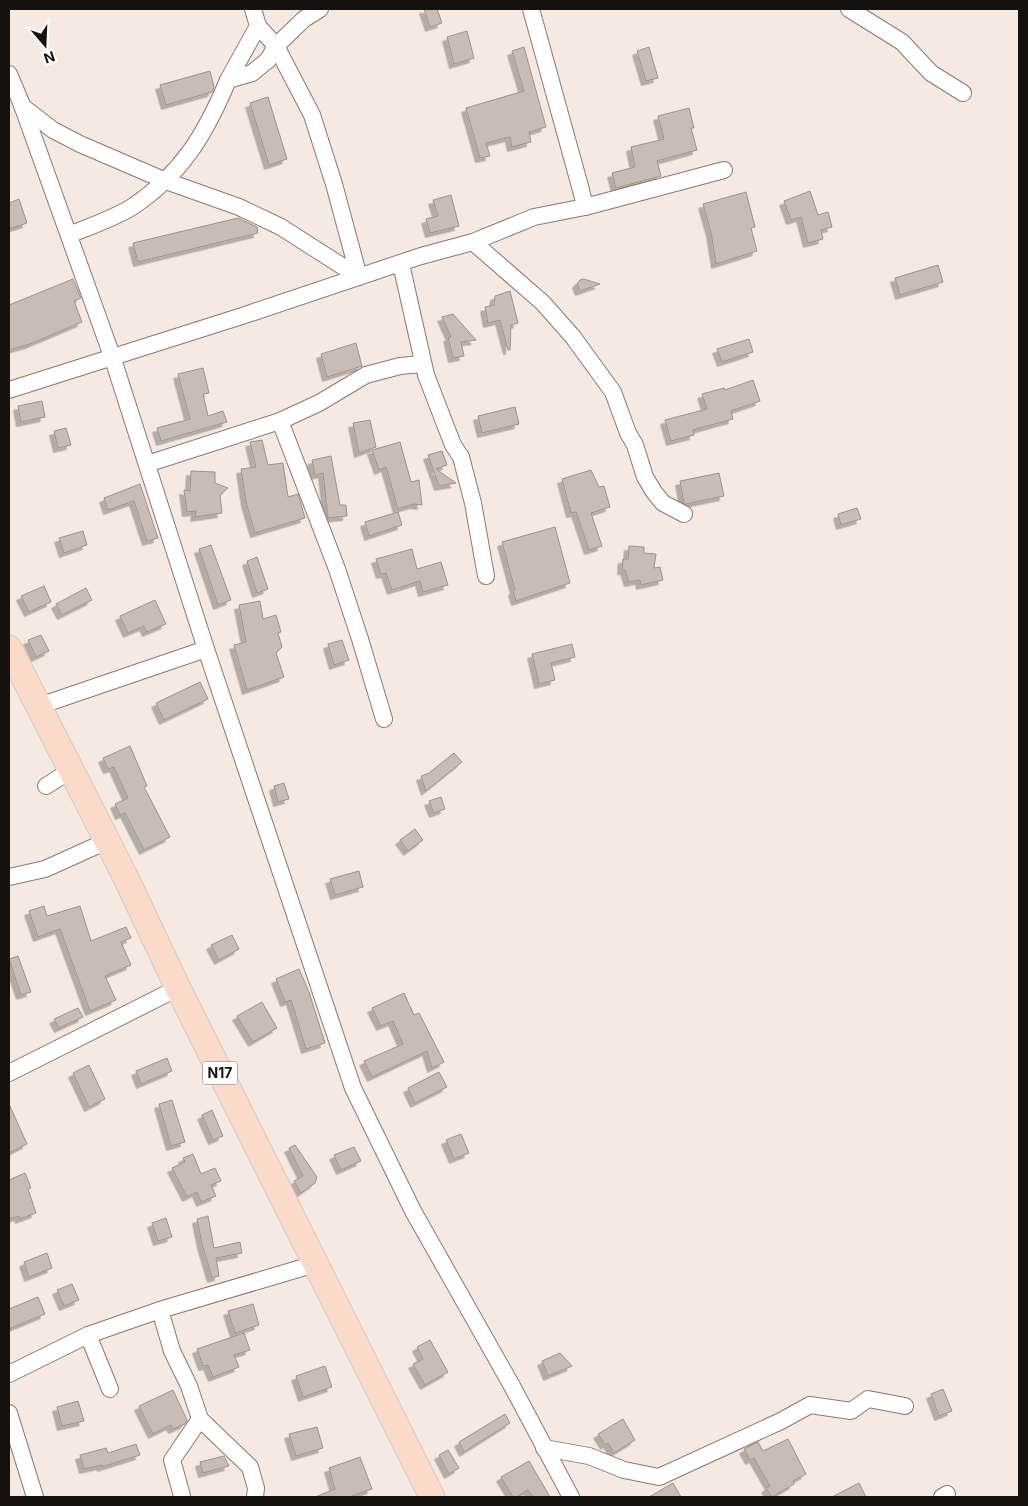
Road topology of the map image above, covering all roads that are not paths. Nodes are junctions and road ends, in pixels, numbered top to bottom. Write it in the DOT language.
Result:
graph roads {
  1 [pos="253,9"];
  2 [pos="320,9"];
  3 [pos="531,9"];
  4 [pos="850,9"];
  5 [pos="258,26"];
  6 [pos="276,46"];
  7 [pos="9,74"];
  8 [pos="228,80"];
  9 [pos="963,93"];
  10 [pos="22,105"];
  11 [pos="724,170"];
  12 [pos="166,181"];
  13 [pos="585,207"];
  14 [pos="69,235"];
  15 [pos="474,242"];
  16 [pos="400,264"];
  17 [pos="359,277"];
  18 [pos="112,356"];
  19 [pos="423,364"];
  20 [pos="9,390"];
  21 [pos="280,422"];
  22 [pos="147,464"];
  23 [pos="684,514"];
  24 [pos="486,576"];
  25 [pos="9,648"];
  26 [pos="206,649"];
  27 [pos="39,706"];
  28 [pos="384,719"];
  29 [pos="71,770"];
  30 [pos="46,786"];
  31 [pos="107,841"];
  32 [pos="9,877"];
  33 [pos="178,988"];
  34 [pos="9,1073"];
  35 [pos="315,1264"];
  36 [pos="160,1310"];
  37 [pos="88,1335"];
  38 [pos="9,1374"];
  39 [pos="110,1390"];
  40 [pos="905,1406"];
  41 [pos="9,1413"];
  42 [pos="200,1419"];
  43 [pos="544,1448"];
  44 [pos="182,1496"];
  45 [pos="34,1497"];
  46 [pos="255,1497"];
  47 [pos="432,1497"];
  48 [pos="571,1497"];
  1 -- 5 [label="street"];
  2 -- 6 [label="street"];
  3 -- 13 [label="street"];
  4 -- 9 [label="street"];
  5 -- 6 [label="street"];
  5 -- 8 [label="street"];
  6 -- 8 [label="street"];
  6 -- 17 [label="street"];
  7 -- 10 [label="street"];
  8 -- 12 [label="street"];
  10 -- 12 [label="street"];
  10 -- 14 [label="street"];
  11 -- 13 [label="street"];
  12 -- 14 [label="street"];
  12 -- 17 [label="street"];
  13 -- 15 [label="street"];
  14 -- 18 [label="street"];
  15 -- 16 [label="street"];
  15 -- 23 [label="street"];
  16 -- 17 [label="street"];
  16 -- 19 [label="street"];
  17 -- 18 [label="street"];
  18 -- 20 [label="street"];
  18 -- 22 [label="street"];
  19 -- 21 [label="street"];
  19 -- 24 [label="street"];
  21 -- 22 [label="street"];
  21 -- 28 [label="street"];
  22 -- 26 [label="street"];
  25 -- 27 [label="main road, N17"];
  26 -- 27 [label="street"];
  26 -- 43 [label="street"];
  27 -- 29 [label="main road, N17"];
  29 -- 30 [label="street"];
  29 -- 31 [label="main road, N17"];
  31 -- 32 [label="street"];
  31 -- 33 [label="main road, N17"];
  33 -- 34 [label="street"];
  33 -- 35 [label="main road, N17"];
  35 -- 36 [label="street"];
  35 -- 47 [label="main road, N17"];
  36 -- 37 [label="street"];
  36 -- 42 [label="street"];
  37 -- 38 [label="street"];
  37 -- 39 [label="street"];
  40 -- 43 [label="street"];
  41 -- 45 [label="street"];
  42 -- 44 [label="street"];
  42 -- 46 [label="street"];
  43 -- 48 [label="street"];
}
